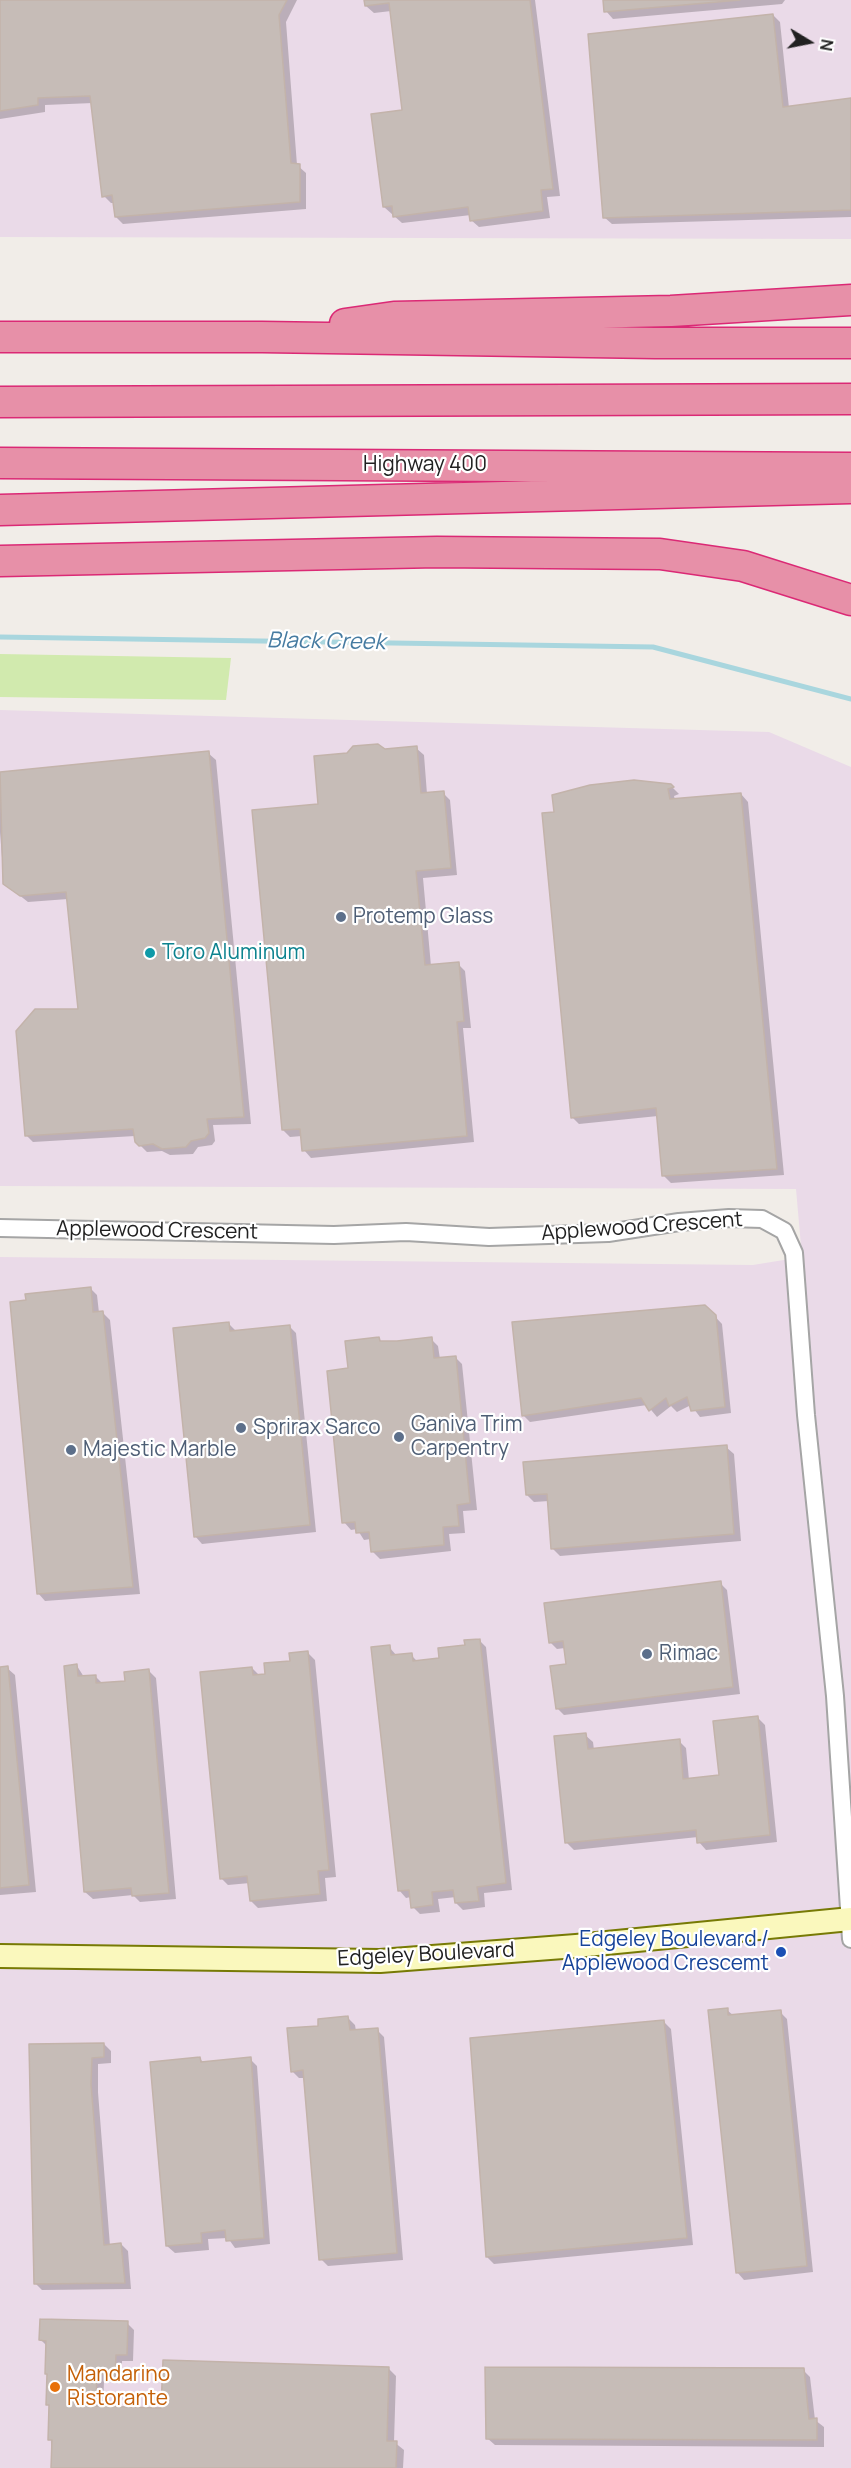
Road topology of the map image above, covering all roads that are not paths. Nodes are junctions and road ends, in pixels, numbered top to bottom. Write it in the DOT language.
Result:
graph roads {
  1 [pos="851,300"];
  2 [pos="0,337"];
  3 [pos="262,337"];
  4 [pos="851,343"];
  5 [pos="851,399"];
  6 [pos="0,402"];
  7 [pos="0,463"];
  8 [pos="851,468"];
  9 [pos="851,488"];
  10 [pos="0,510"];
  11 [pos="0,561"];
  12 [pos="851,600"];
  13 [pos="0,1228"];
  14 [pos="850,1926"];
  15 [pos="0,1956"];
  1 -- 3 [label="highway"];
  2 -- 3 [label="highway"];
  3 -- 4 [label="highway"];
  5 -- 6 [label="highway"];
  7 -- 8 [label="highway, Highway 400"];
  9 -- 10 [label="highway"];
  11 -- 12 [label="highway"];
  13 -- 14 [label="street, Applewood Crescent"];
  14 -- 15 [label="street, Edgeley Boulevard"];
}
